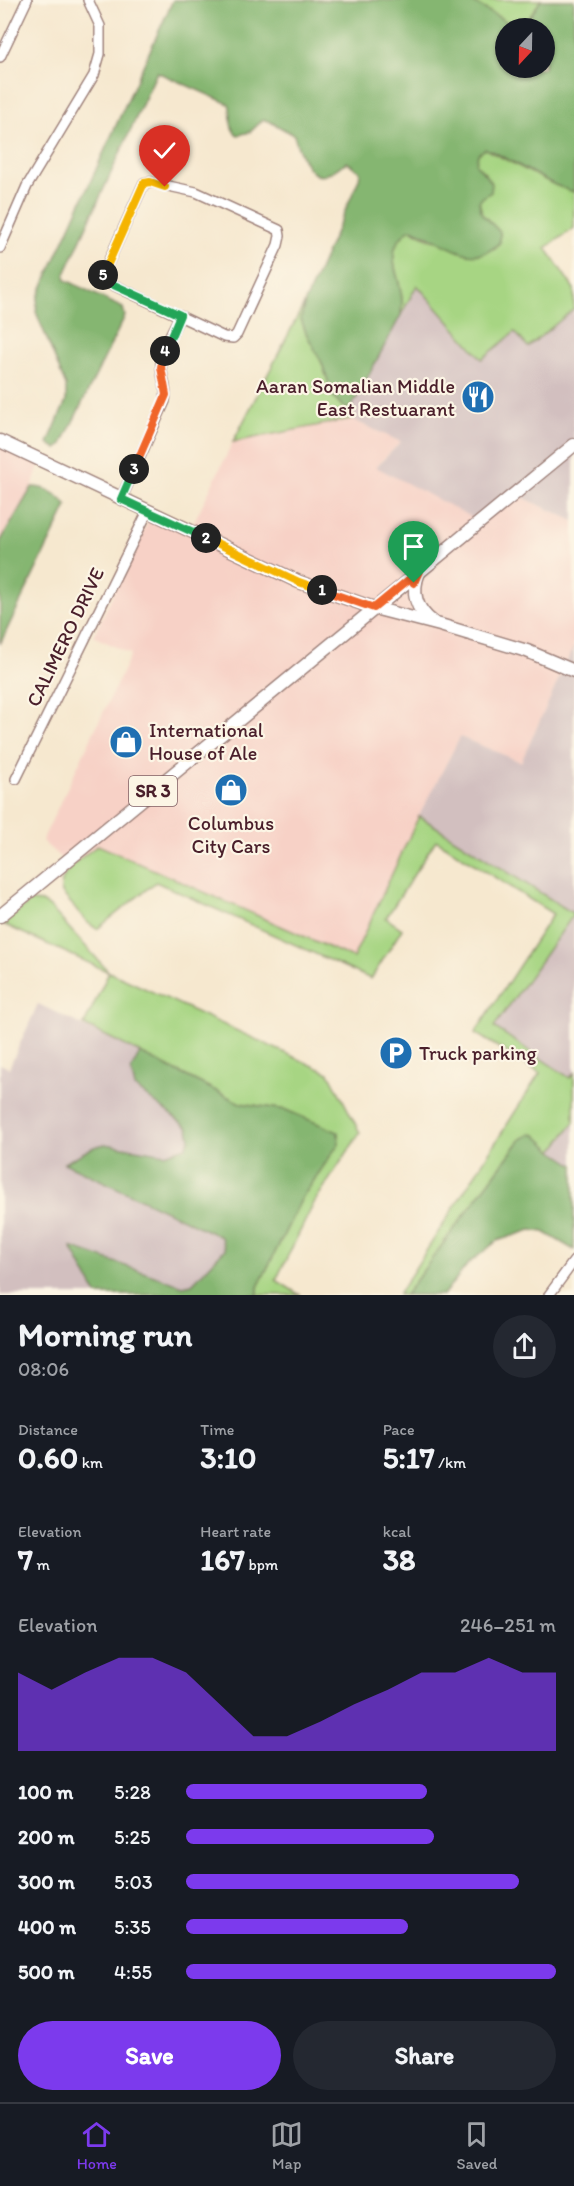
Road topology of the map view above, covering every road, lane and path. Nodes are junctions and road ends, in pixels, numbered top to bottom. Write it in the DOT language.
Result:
graph roads {
  1 [pos="27,0"];
  2 [pos="88,0"];
  3 [pos="0,57"];
  4 [pos="0,248"];
  5 [pos="180,315"];
  6 [pos="0,441"];
  7 [pos="574,445"];
  8 [pos="121,499"];
  9 [pos="148,511"];
  10 [pos="419,571"];
  11 [pos="374,608"];
  12 [pos="435,624"];
  13 [pos="574,671"];
  14 [pos="16,779"];
  15 [pos="0,916"];
  16 [pos="574,1261"];
  17 [pos="549,1295"];
  1 -- 3 [label="street"];
  2 -- 4 [label="street"];
  5 -- 5 [label="street"];
  5 -- 8 [label="street"];
  6 -- 8 [label="main road"];
  7 -- 10 [label="main road, SR 3"];
  8 -- 9 [label="main road"];
  9 -- 11 [label="main road"];
  9 -- 14 [label="street, CALIMERO DRIVE"];
  10 -- 11 [label="main road, SR 3"];
  10 -- 12 [label="main road"];
  11 -- 12 [label="main road"];
  11 -- 15 [label="main road, SR 3"];
  12 -- 13 [label="main road"];
  16 -- 17 [label="street"];
}
